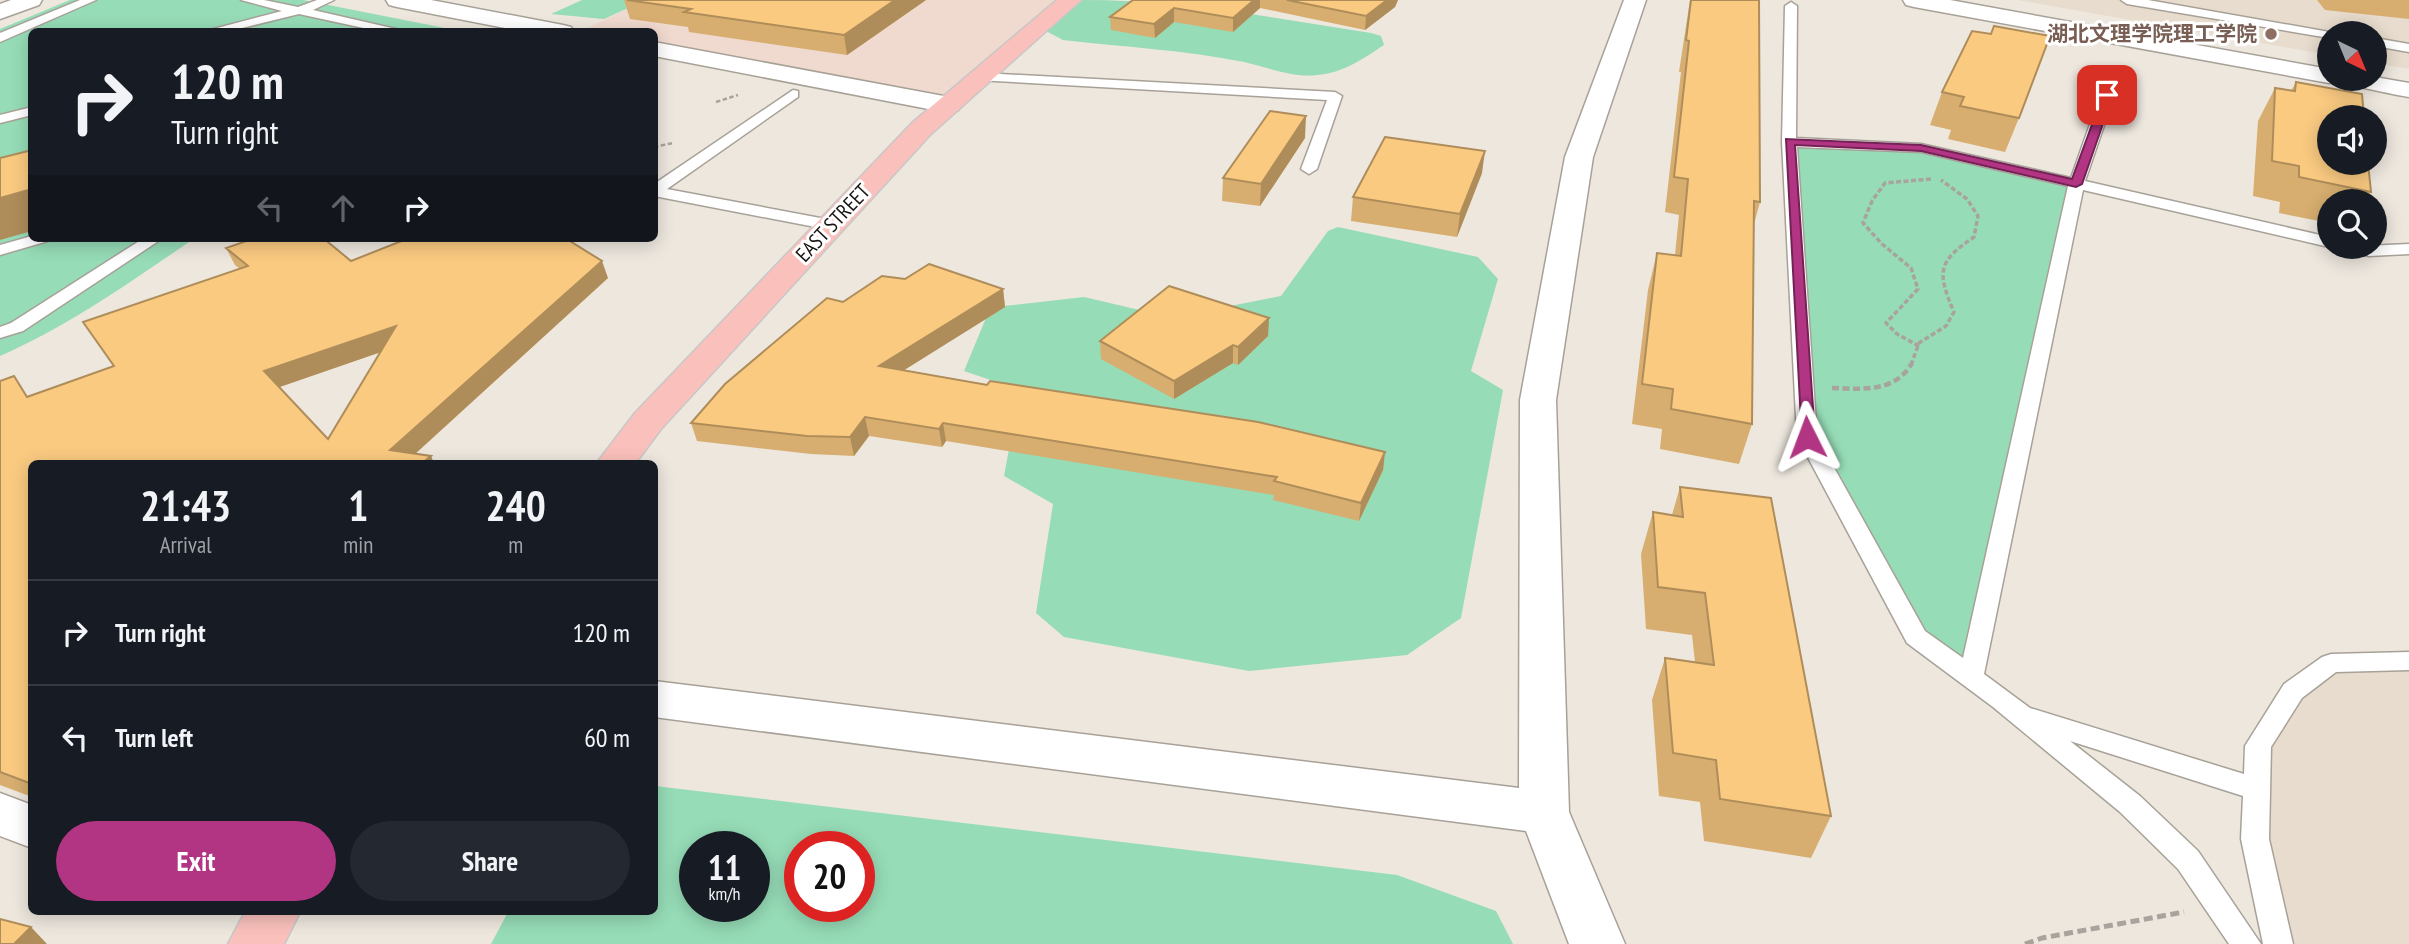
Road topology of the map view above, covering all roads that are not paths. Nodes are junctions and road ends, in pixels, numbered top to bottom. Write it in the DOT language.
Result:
graph roads {
  1 [pos="31,0"];
  2 [pos="90,0"];
  3 [pos="247,0"];
  4 [pos="328,0"];
  5 [pos="397,0"];
  6 [pos="1070,0"];
  7 [pos="1636,0"];
  8 [pos="1914,0"];
  9 [pos="2127,0"];
  10 [pos="2230,0"];
  11 [pos="1791,6"];
  12 [pos="301,10"];
  13 [pos="0,12"];
  14 [pos="2246,20"];
  15 [pos="225,28"];
  16 [pos="384,28"];
  17 [pos="542,28"];
  18 [pos="2317,32"];
  19 [pos="0,38"];
  20 [pos="2387,44"];
  21 [pos="2409,48"];
  22 [pos="658,50"];
  23 [pos="2115,72"];
  24 [pos="2317,74"];
  25 [pos="982,77"];
  26 [pos="2387,86"];
  27 [pos="2409,90"];
  28 [pos="793,94"];
  29 [pos="949,105"];
  30 [pos="28,112"];
  31 [pos="0,119"];
  32 [pos="1790,142"];
  33 [pos="1309,169"];
  34 [pos="2076,184"];
  35 [pos="658,188"];
  36 [pos="658,192"];
  37 [pos="831,225"];
  38 [pos="2317,239"];
  39 [pos="28,242"];
  40 [pos="149,242"];
  41 [pos="2409,249"];
  42 [pos="0,250"];
  43 [pos="2387,250"];
  44 [pos="0,333"];
  45 [pos="618,460"];
  46 [pos="2409,661"];
  47 [pos="1971,677"];
  48 [pos="658,700"];
  49 [pos="2020,715"];
  50 [pos="2256,789"];
  51 [pos="1544,812"];
  52 [pos="0,814"];
  53 [pos="28,825"];
  54 [pos="1597,944"];
  55 [pos="2245,944"];
  56 [pos="2278,944"];
  1 -- 13 [label="street"];
  2 -- 19 [label="lane"];
  3 -- 12 [label="lane"];
  4 -- 12 [label="lane"];
  5 -- 17 [label="street"];
  6 -- 25 [label="main road, EAST STREET"];
  7 -- 51 [label="street"];
  8 -- 24 [label="street"];
  9 -- 14 [label="lane"];
  10 -- 14 [label="lane"];
  11 -- 32 [label="lane"];
  12 -- 15 [label="lane"];
  12 -- 16 [label="lane"];
  14 -- 18 [label="lane"];
  20 -- 21 [label="lane"];
  22 -- 29 [label="street"];
  23 -- 34 [label="lane"];
  25 -- 29 [label="main road, EAST STREET"];
  25 -- 33 [label="lane"];
  26 -- 27 [label="street"];
  28 -- 35 [label="lane"];
  29 -- 37 [label="main road, EAST STREET"];
  30 -- 31 [label="lane"];
  32 -- 34 [label="lane"];
  32 -- 47 [label="lane"];
  34 -- 38 [label="lane"];
  34 -- 47 [label="lane"];
  36 -- 37 [label="lane"];
  37 -- 45 [label="main road, EAST STREET"];
  39 -- 42 [label="lane"];
  40 -- 44 [label="lane"];
  41 -- 43 [label="lane"];
  46 -- 50 [label="lane"];
  47 -- 49 [label="lane"];
  48 -- 51 [label="street"];
  49 -- 50 [label="lane"];
  49 -- 55 [label="lane"];
  50 -- 56 [label="lane"];
  51 -- 54 [label="street"];
  52 -- 53 [label="street"];
}
